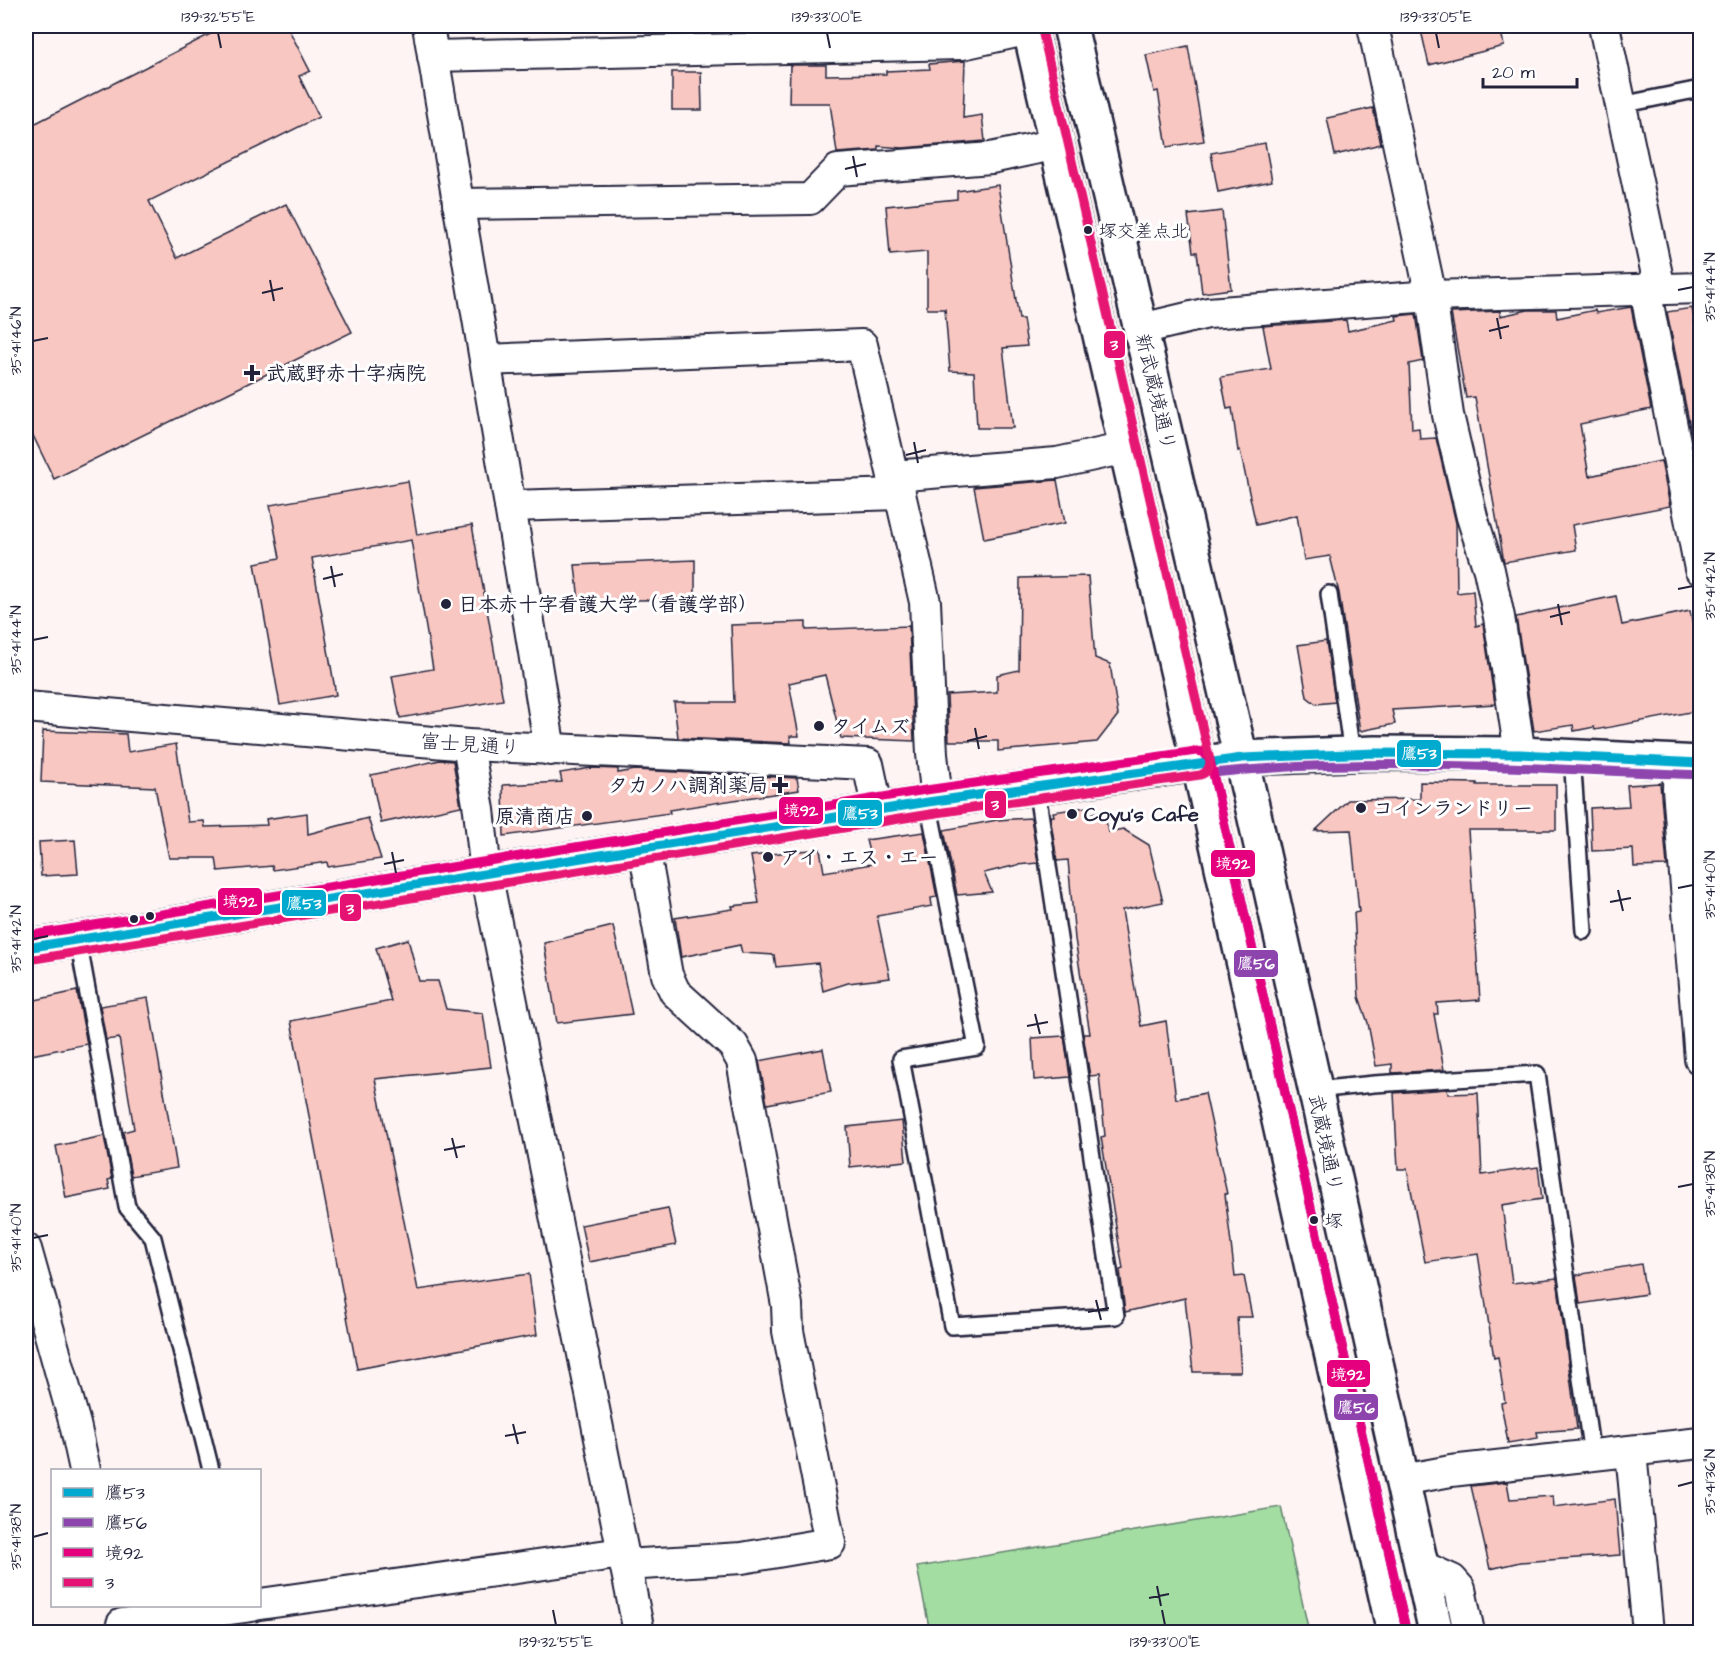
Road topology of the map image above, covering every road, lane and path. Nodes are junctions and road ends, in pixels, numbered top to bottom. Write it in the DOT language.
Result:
graph roads {
  1 [pos="428,26"];
  2 [pos="1071,26"];
  3 [pos="1373,26"];
  4 [pos="1604,26"];
  5 [pos="1030,27"];
  6 [pos="433,56"];
  7 [pos="1701,89"];
  8 [pos="1622,105"];
  9 [pos="1057,144"];
  10 [pos="458,204"];
  11 [pos="1701,288"];
  12 [pos="1652,289"];
  13 [pos="1431,296"];
  14 [pos="1141,328"];
  15 [pos="485,360"];
  16 [pos="1126,448"];
  17 [pos="897,485"];
  18 [pos="510,506"];
  19 [pos="1701,568"];
  20 [pos="1329,594"];
  21 [pos="26,707"];
  22 [pos="468,746"];
  23 [pos="550,750"];
  24 [pos="1352,754"];
  25 [pos="1520,754"];
  26 [pos="1572,756"];
  27 [pos="1242,758"];
  28 [pos="1690,763"];
  29 [pos="1198,764"];
  30 [pos="1036,786"];
  31 [pos="932,801"];
  32 [pos="878,811"];
  33 [pos="644,848"];
  34 [pos="486,873"];
  35 [pos="1584,932"];
  36 [pos="78,940"];
  37 [pos="26,948"];
  38 [pos="1701,1059"];
  39 [pos="1315,1090"];
  40 [pos="26,1249"];
  41 [pos="1701,1443"];
  42 [pos="1631,1452"];
  43 [pos="1592,1455"];
  44 [pos="85,1469"];
  45 [pos="211,1469"];
  46 [pos="1402,1480"];
  47 [pos="624,1559"];
  48 [pos="1421,1566"];
  49 [pos="261,1604"];
  50 [pos="234,1607"];
  51 [pos="120,1621"];
  52 [pos="639,1632"];
  53 [pos="1394,1632"];
  54 [pos="1436,1632"];
  55 [pos="1469,1632"];
  56 [pos="1648,1632"];
  1 -- 6 [label="street"];
  2 -- 14 [label="main road, 新武蔵境通り"];
  3 -- 13 [label="street"];
  4 -- 8 [label="street"];
  5 -- 6 [label="street"];
  5 -- 9 [label="main road, 新武蔵境通り"];
  6 -- 10 [label="street"];
  7 -- 8 [label="lane"];
  8 -- 12 [label="street"];
  9 -- 10 [label="street"];
  9 -- 16 [label="main road, 新武蔵境通り"];
  10 -- 15 [label="street"];
  11 -- 12 [label="street"];
  12 -- 13 [label="street"];
  12 -- 19 [label="street"];
  13 -- 14 [label="street"];
  13 -- 25 [label="street"];
  14 -- 27 [label="main road, 新武蔵境通り"];
  15 -- 17 [label="street"];
  15 -- 18 [label="street"];
  16 -- 17 [label="street"];
  16 -- 29 [label="main road, 新武蔵境通り"];
  17 -- 18 [label="street"];
  17 -- 31 [label="street"];
  18 -- 23 [label="street"];
  20 -- 24 [label="lane"];
  21 -- 22 [label="street, 富士見通り"];
  22 -- 23 [label="street, 富士見通り"];
  22 -- 34 [label="street"];
  23 -- 32 [label="street, 富士見通り"];
  24 -- 25 [label="main road"];
  24 -- 27 [label="main road"];
  25 -- 26 [label="main road"];
  26 -- 28 [label="main road"];
  26 -- 35 [label="lane"];
  27 -- 29 [label="main road"];
  27 -- 39 [label="main road, 武蔵境通り"];
  28 -- 38 [label="street"];
  29 -- 30 [label="main road"];
  29 -- 53 [label="main road, 武蔵境通り"];
  30 -- 31 [label="main road"];
  30 -- 31 [label="lane"];
  31 -- 32 [label="main road"];
  32 -- 33 [label="main road"];
  33 -- 34 [label="main road"];
  33 -- 47 [label="street"];
  34 -- 36 [label="main road"];
  34 -- 47 [label="street"];
  36 -- 37 [label="main road"];
  36 -- 45 [label="lane"];
  39 -- 43 [label="lane"];
  39 -- 46 [label="main road, 武蔵境通り"];
  40 -- 44 [label="street"];
  41 -- 42 [label="street"];
  42 -- 43 [label="street"];
  42 -- 56 [label="street"];
  43 -- 46 [label="street"];
  46 -- 48 [label="main road, 武蔵境通り"];
  47 -- 49 [label="street"];
  47 -- 52 [label="street"];
  48 -- 54 [label="main road, 武蔵境通り"];
  48 -- 55 [label="street"];
  50 -- 51 [label="street"];
}
